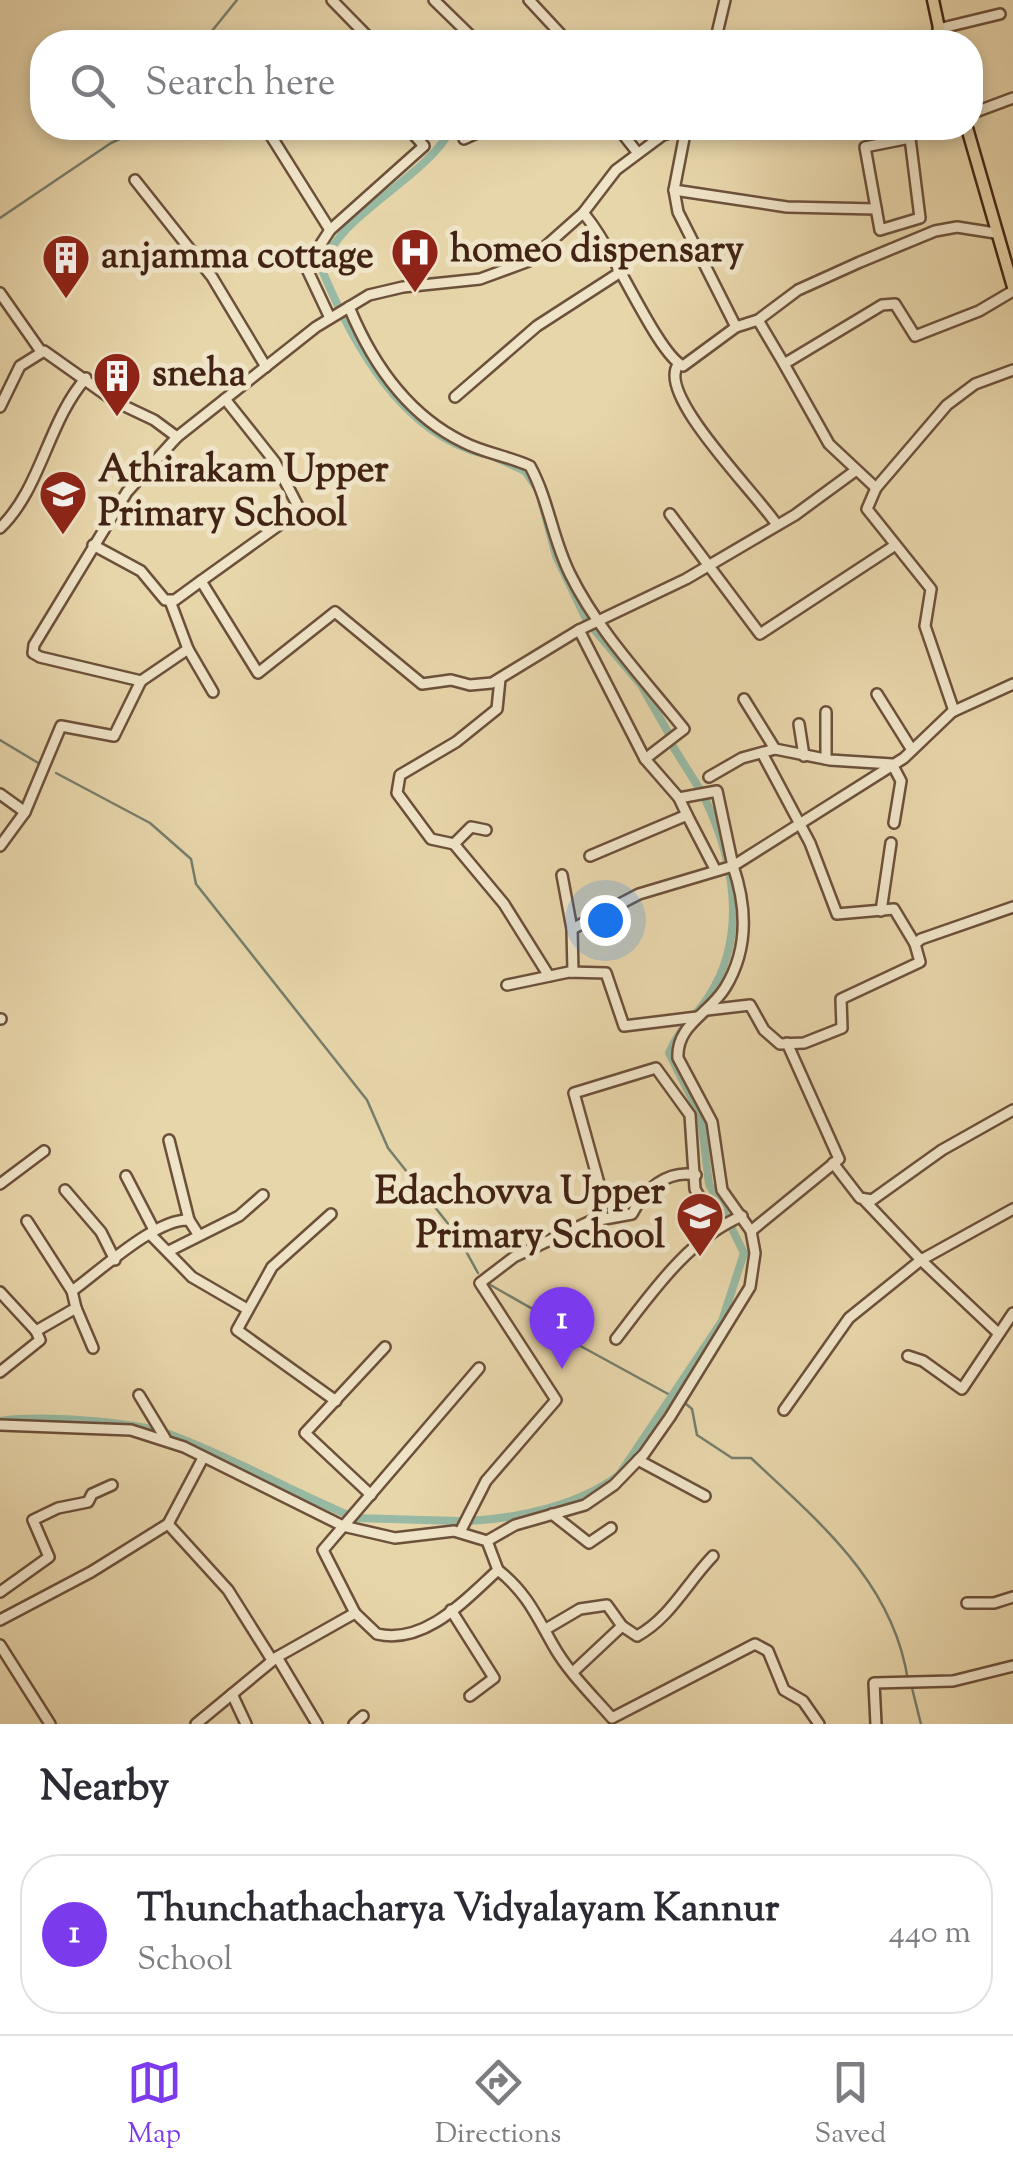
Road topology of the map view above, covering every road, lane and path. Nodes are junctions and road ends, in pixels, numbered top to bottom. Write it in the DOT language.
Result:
graph roads {
  1 [pos="332,0"];
  2 [pos="434,0"];
  3 [pos="529,0"];
  4 [pos="725,0"];
  5 [pos="933,0"];
  6 [pos="1000,14"];
  7 [pos="361,30"];
  8 [pos="465,30"];
  9 [pos="557,30"];
  10 [pos="717,30"];
  11 [pos="938,30"];
  12 [pos="1013,98"];
  13 [pos="983,109"];
  14 [pos="274,140"];
  15 [pos="419,140"];
  16 [pos="628,140"];
  17 [pos="656,140"];
  18 [pos="683,140"];
  19 [pos="885,140"];
  20 [pos="910,140"];
  21 [pos="969,140"];
  22 [pos="637,152"];
  23 [pos="135,180"];
  24 [pos="674,190"];
  25 [pos="876,210"];
  26 [pos="583,213"];
  27 [pos="330,230"];
  28 [pos="996,233"];
  29 [pos="619,273"];
  30 [pos="1013,289"];
  31 [pos="0,294"];
  32 [pos="340,312"];
  33 [pos="758,320"];
  34 [pos="736,327"];
  35 [pos="40,350"];
  36 [pos="784,364"];
  37 [pos="678,365"];
  38 [pos="266,367"];
  39 [pos="1013,370"];
  40 [pos="86,378"];
  41 [pos="455,398"];
  42 [pos="226,399"];
  43 [pos="0,407"];
  44 [pos="178,437"];
  45 [pos="855,471"];
  46 [pos="876,488"];
  47 [pos="670,514"];
  48 [pos="777,525"];
  49 [pos="0,528"];
  50 [pos="93,545"];
  51 [pos="894,546"];
  52 [pos="710,563"];
  53 [pos="200,581"];
  54 [pos="170,601"];
  55 [pos="598,621"];
  56 [pos="581,628"];
  57 [pos="188,649"];
  58 [pos="500,679"];
  59 [pos="141,681"];
  60 [pos="1013,684"];
  61 [pos="212,692"];
  62 [pos="877,694"];
  63 [pos="744,699"];
  64 [pos="954,711"];
  65 [pos="826,712"];
  66 [pos="800,724"];
  67 [pos="776,749"];
  68 [pos="912,750"];
  69 [pos="762,752"];
  70 [pos="804,756"];
  71 [pos="645,759"];
  72 [pos="826,759"];
  73 [pos="892,764"];
  74 [pos="709,777"];
  75 [pos="0,794"];
  76 [pos="679,798"];
  77 [pos="25,812"];
  78 [pos="687,815"];
  79 [pos="894,823"];
  80 [pos="798,825"];
  81 [pos="486,830"];
  82 [pos="891,843"];
  83 [pos="454,844"];
  84 [pos="0,846"];
  85 [pos="590,856"];
  86 [pos="733,866"];
  87 [pos="715,869"];
  88 [pos="562,875"];
  89 [pos="1013,907"];
  90 [pos="880,910"];
  91 [pos="572,929"];
  92 [pos="915,944"];
  93 [pos="573,972"];
  94 [pos="548,976"];
  95 [pos="507,985"];
  96 [pos="700,1014"];
  97 [pos="788,1044"];
  98 [pos="1013,1110"];
  99 [pos="169,1140"];
  100 [pos="44,1152"];
  101 [pos="834,1164"];
  102 [pos="126,1176"];
  103 [pos="696,1176"];
  104 [pos="0,1184"];
  105 [pos="65,1190"];
  106 [pos="263,1195"];
  107 [pos="865,1200"];
  108 [pos="1013,1209"];
  109 [pos="331,1214"];
  110 [pos="742,1216"];
  111 [pos="189,1220"];
  112 [pos="596,1220"];
  113 [pos="27,1222"];
  114 [pos="716,1227"];
  115 [pos="751,1231"];
  116 [pos="152,1232"];
  117 [pos="198,1234"];
  118 [pos="169,1251"];
  119 [pos="115,1260"];
  120 [pos="921,1260"];
  121 [pos="0,1292"];
  122 [pos="72,1292"];
  123 [pos="76,1308"];
  124 [pos="248,1309"];
  125 [pos="1013,1313"];
  126 [pos="36,1331"];
  127 [pos="996,1332"];
  128 [pos="616,1339"];
  129 [pos="384,1347"];
  130 [pos="93,1348"];
  131 [pos="908,1356"];
  132 [pos="480,1368"];
  133 [pos="0,1372"];
  134 [pos="139,1396"];
  135 [pos="336,1401"];
  136 [pos="784,1410"];
  137 [pos="0,1425"];
  138 [pos="165,1438"];
  139 [pos="203,1458"];
  140 [pos="638,1460"];
  141 [pos="112,1485"];
  142 [pos="371,1495"];
  143 [pos="704,1496"];
  144 [pos="552,1514"];
  145 [pos="168,1524"];
  146 [pos="344,1526"];
  147 [pos="611,1528"];
  148 [pos="460,1532"];
  149 [pos="487,1541"];
  150 [pos="713,1556"];
  151 [pos="498,1570"];
  152 [pos="0,1592"];
  153 [pos="1013,1596"];
  154 [pos="967,1603"];
  155 [pos="451,1610"];
  156 [pos="355,1613"];
  157 [pos="0,1620"];
  158 [pos="622,1626"];
  159 [pos="546,1630"];
  160 [pos="0,1645"];
  161 [pos="275,1658"];
  162 [pos="1013,1666"];
  163 [pos="572,1672"];
  164 [pos="232,1694"];
  165 [pos="470,1696"];
  166 [pos="363,1716"];
  167 [pos="611,1721"];
  168 [pos="50,1724"];
  169 [pos="196,1724"];
  170 [pos="246,1724"];
  171 [pos="318,1724"];
  172 [pos="354,1724"];
  173 [pos="818,1724"];
  174 [pos="876,1724"];
  1 -- 7 [label="street"];
  2 -- 8 [label="street"];
  3 -- 9 [label="street"];
  4 -- 10 [label="street"];
  5 -- 11 [label="main road"];
  6 -- 11 [label="street"];
  12 -- 13 [label="street"];
  14 -- 27 [label="street"];
  15 -- 27 [label="street"];
  16 -- 22 [label="street"];
  17 -- 22 [label="street"];
  18 -- 24 [label="street"];
  19 -- 25 [label="street"];
  20 -- 25 [label="street"];
  21 -- 28 [label="main road"];
  22 -- 26 [label="street"];
  23 -- 38 [label="street"];
  24 -- 25 [label="street"];
  24 -- 34 [label="street"];
  26 -- 29 [label="street"];
  26 -- 32 [label="street"];
  27 -- 32 [label="street"];
  28 -- 30 [label="main road"];
  28 -- 33 [label="street"];
  29 -- 37 [label="street"];
  29 -- 41 [label="street"];
  30 -- 36 [label="street"];
  31 -- 35 [label="street"];
  32 -- 38 [label="street"];
  32 -- 55 [label="street"];
  33 -- 34 [label="street"];
  33 -- 36 [label="street"];
  34 -- 37 [label="street"];
  35 -- 40 [label="street"];
  35 -- 43 [label="street"];
  36 -- 45 [label="street"];
  37 -- 48 [label="street"];
  38 -- 42 [label="street"];
  39 -- 46 [label="street"];
  40 -- 44 [label="street"];
  40 -- 49 [label="street"];
  42 -- 44 [label="street"];
  42 -- 53 [label="street"];
  44 -- 50 [label="street"];
  45 -- 46 [label="street"];
  45 -- 48 [label="street"];
  46 -- 51 [label="street"];
  47 -- 52 [label="street"];
  48 -- 52 [label="street"];
  50 -- 54 [label="street"];
  50 -- 59 [label="street"];
  51 -- 52 [label="street"];
  51 -- 64 [label="street"];
  52 -- 55 [label="street"];
  53 -- 54 [label="street"];
  53 -- 58 [label="street"];
  54 -- 57 [label="street"];
  55 -- 56 [label="street"];
  55 -- 71 [label="street"];
  56 -- 58 [label="street"];
  56 -- 71 [label="street"];
  57 -- 59 [label="street"];
  57 -- 61 [label="street"];
  58 -- 83 [label="street"];
  59 -- 77 [label="street"];
  60 -- 64 [label="street"];
  62 -- 68 [label="street"];
  63 -- 67 [label="street"];
  64 -- 68 [label="street"];
  65 -- 72 [label="street"];
  66 -- 70 [label="street"];
  67 -- 69 [label="street"];
  67 -- 70 [label="street"];
  68 -- 73 [label="street"];
  69 -- 74 [label="street"];
  69 -- 80 [label="street"];
  70 -- 72 [label="street"];
  71 -- 76 [label="street"];
  72 -- 73 [label="street"];
  73 -- 79 [label="street"];
  73 -- 80 [label="street"];
  75 -- 77 [label="street"];
  76 -- 78 [label="street"];
  76 -- 86 [label="street"];
  77 -- 84 [label="street"];
  78 -- 85 [label="street"];
  78 -- 87 [label="street"];
  80 -- 86 [label="street"];
  80 -- 90 [label="street"];
  81 -- 83 [label="street"];
  82 -- 90 [label="street"];
  83 -- 94 [label="street"];
  86 -- 87 [label="street"];
  86 -- 96 [label="street"];
  87 -- 91 [label="street"];
  88 -- 91 [label="street"];
  89 -- 92 [label="street"];
  90 -- 92 [label="street"];
  91 -- 93 [label="street"];
  92 -- 97 [label="street"];
  93 -- 94 [label="street"];
  93 -- 96 [label="street"];
  94 -- 95 [label="street"];
  96 -- 97 [label="street"];
  96 -- 110 [label="street"];
  97 -- 101 [label="street"];
  98 -- 107 [label="street"];
  99 -- 111 [label="street"];
  100 -- 104 [label="street"];
  101 -- 107 [label="street"];
  101 -- 115 [label="street"];
  102 -- 116 [label="street"];
  103 -- 112 [label="street"];
  103 -- 112 [label="street"];
  103 -- 114 [label="street"];
  105 -- 119 [label="street"];
  106 -- 117 [label="street"];
  107 -- 120 [label="street"];
  108 -- 120 [label="street"];
  109 -- 124 [label="street"];
  110 -- 114 [label="street"];
  110 -- 115 [label="street"];
  111 -- 116 [label="street"];
  111 -- 117 [label="street"];
  112 -- 148 [label="street"];
  113 -- 122 [label="street"];
  114 -- 128 [label="street"];
  115 -- 140 [label="street"];
  116 -- 118 [label="street"];
  116 -- 119 [label="street"];
  117 -- 118 [label="street"];
  118 -- 124 [label="street"];
  119 -- 122 [label="street"];
  120 -- 127 [label="street"];
  120 -- 136 [label="street"];
  121 -- 126 [label="street"];
  122 -- 123 [label="street"];
  123 -- 126 [label="street"];
  123 -- 130 [label="street"];
  124 -- 135 [label="street"];
  125 -- 127 [label="street"];
  126 -- 133 [label="street"];
  127 -- 131 [label="street"];
  129 -- 135 [label="street"];
  132 -- 142 [label="street"];
  134 -- 138 [label="street"];
  135 -- 142 [label="street"];
  137 -- 138 [label="street"];
  138 -- 139 [label="street"];
  139 -- 145 [label="street"];
  139 -- 146 [label="street"];
  140 -- 143 [label="street"];
  140 -- 144 [label="street"];
  141 -- 152 [label="street"];
  142 -- 146 [label="street"];
  144 -- 147 [label="street"];
  144 -- 149 [label="street"];
  145 -- 157 [label="street"];
  145 -- 161 [label="street"];
  146 -- 148 [label="street"];
  146 -- 156 [label="street"];
  148 -- 149 [label="street"];
  149 -- 151 [label="street"];
  150 -- 158 [label="street"];
  151 -- 155 [label="street"];
  151 -- 159 [label="street"];
  153 -- 154 [label="street"];
  155 -- 156 [label="street"];
  155 -- 165 [label="street"];
  156 -- 161 [label="street"];
  158 -- 159 [label="street"];
  158 -- 163 [label="street"];
  159 -- 163 [label="street"];
  160 -- 168 [label="street"];
  161 -- 164 [label="street"];
  161 -- 171 [label="street"];
  162 -- 174 [label="street"];
  163 -- 167 [label="street"];
  164 -- 169 [label="street"];
  164 -- 170 [label="street"];
  166 -- 172 [label="street"];
  167 -- 173 [label="street"];
}
